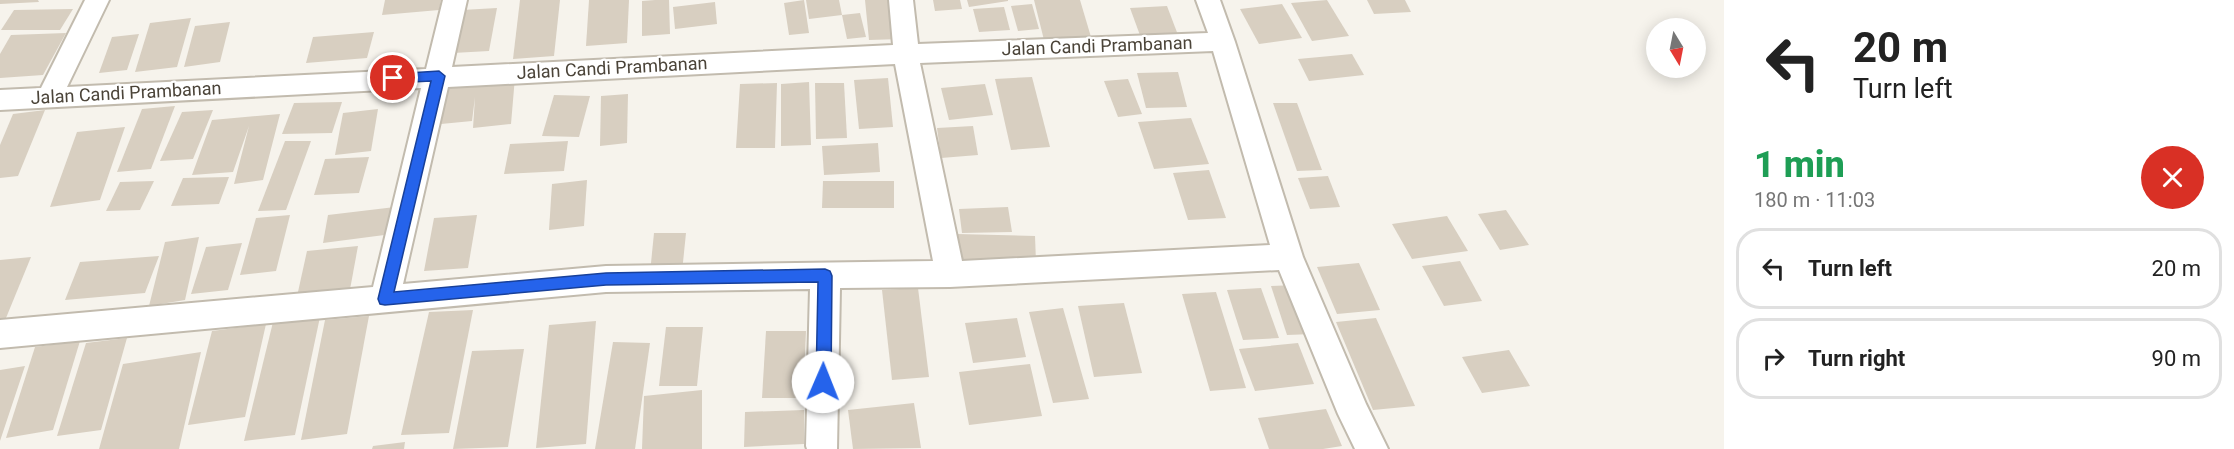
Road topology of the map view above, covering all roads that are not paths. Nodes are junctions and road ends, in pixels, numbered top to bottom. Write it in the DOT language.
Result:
graph roads {
  1 [pos="98,0"];
  2 [pos="455,0"];
  3 [pos="901,0"];
  4 [pos="1208,0"];
  5 [pos="1223,42"];
  6 [pos="906,54"];
  7 [pos="439,76"];
  8 [pos="49,98"];
  9 [pos="0,100"];
  10 [pos="1288,257"];
  11 [pos="950,274"];
  12 [pos="825,276"];
  13 [pos="385,299"];
  14 [pos="0,334"];
  15 [pos="822,446"];
  16 [pos="1372,449"];
  1 -- 8 [label="street"];
  2 -- 7 [label="street"];
  3 -- 6 [label="street"];
  4 -- 5 [label="street"];
  5 -- 6 [label="street, Jalan Candi Prambanan"];
  5 -- 10 [label="street"];
  6 -- 7 [label="street, Jalan Candi Prambanan"];
  6 -- 11 [label="street"];
  7 -- 8 [label="street, Jalan Candi Prambanan"];
  7 -- 13 [label="street"];
  8 -- 9 [label="street, Jalan Candi Prambanan"];
  10 -- 11 [label="street"];
  10 -- 16 [label="street"];
  11 -- 12 [label="street"];
  12 -- 13 [label="street"];
  12 -- 15 [label="street"];
  13 -- 14 [label="street"];
}
